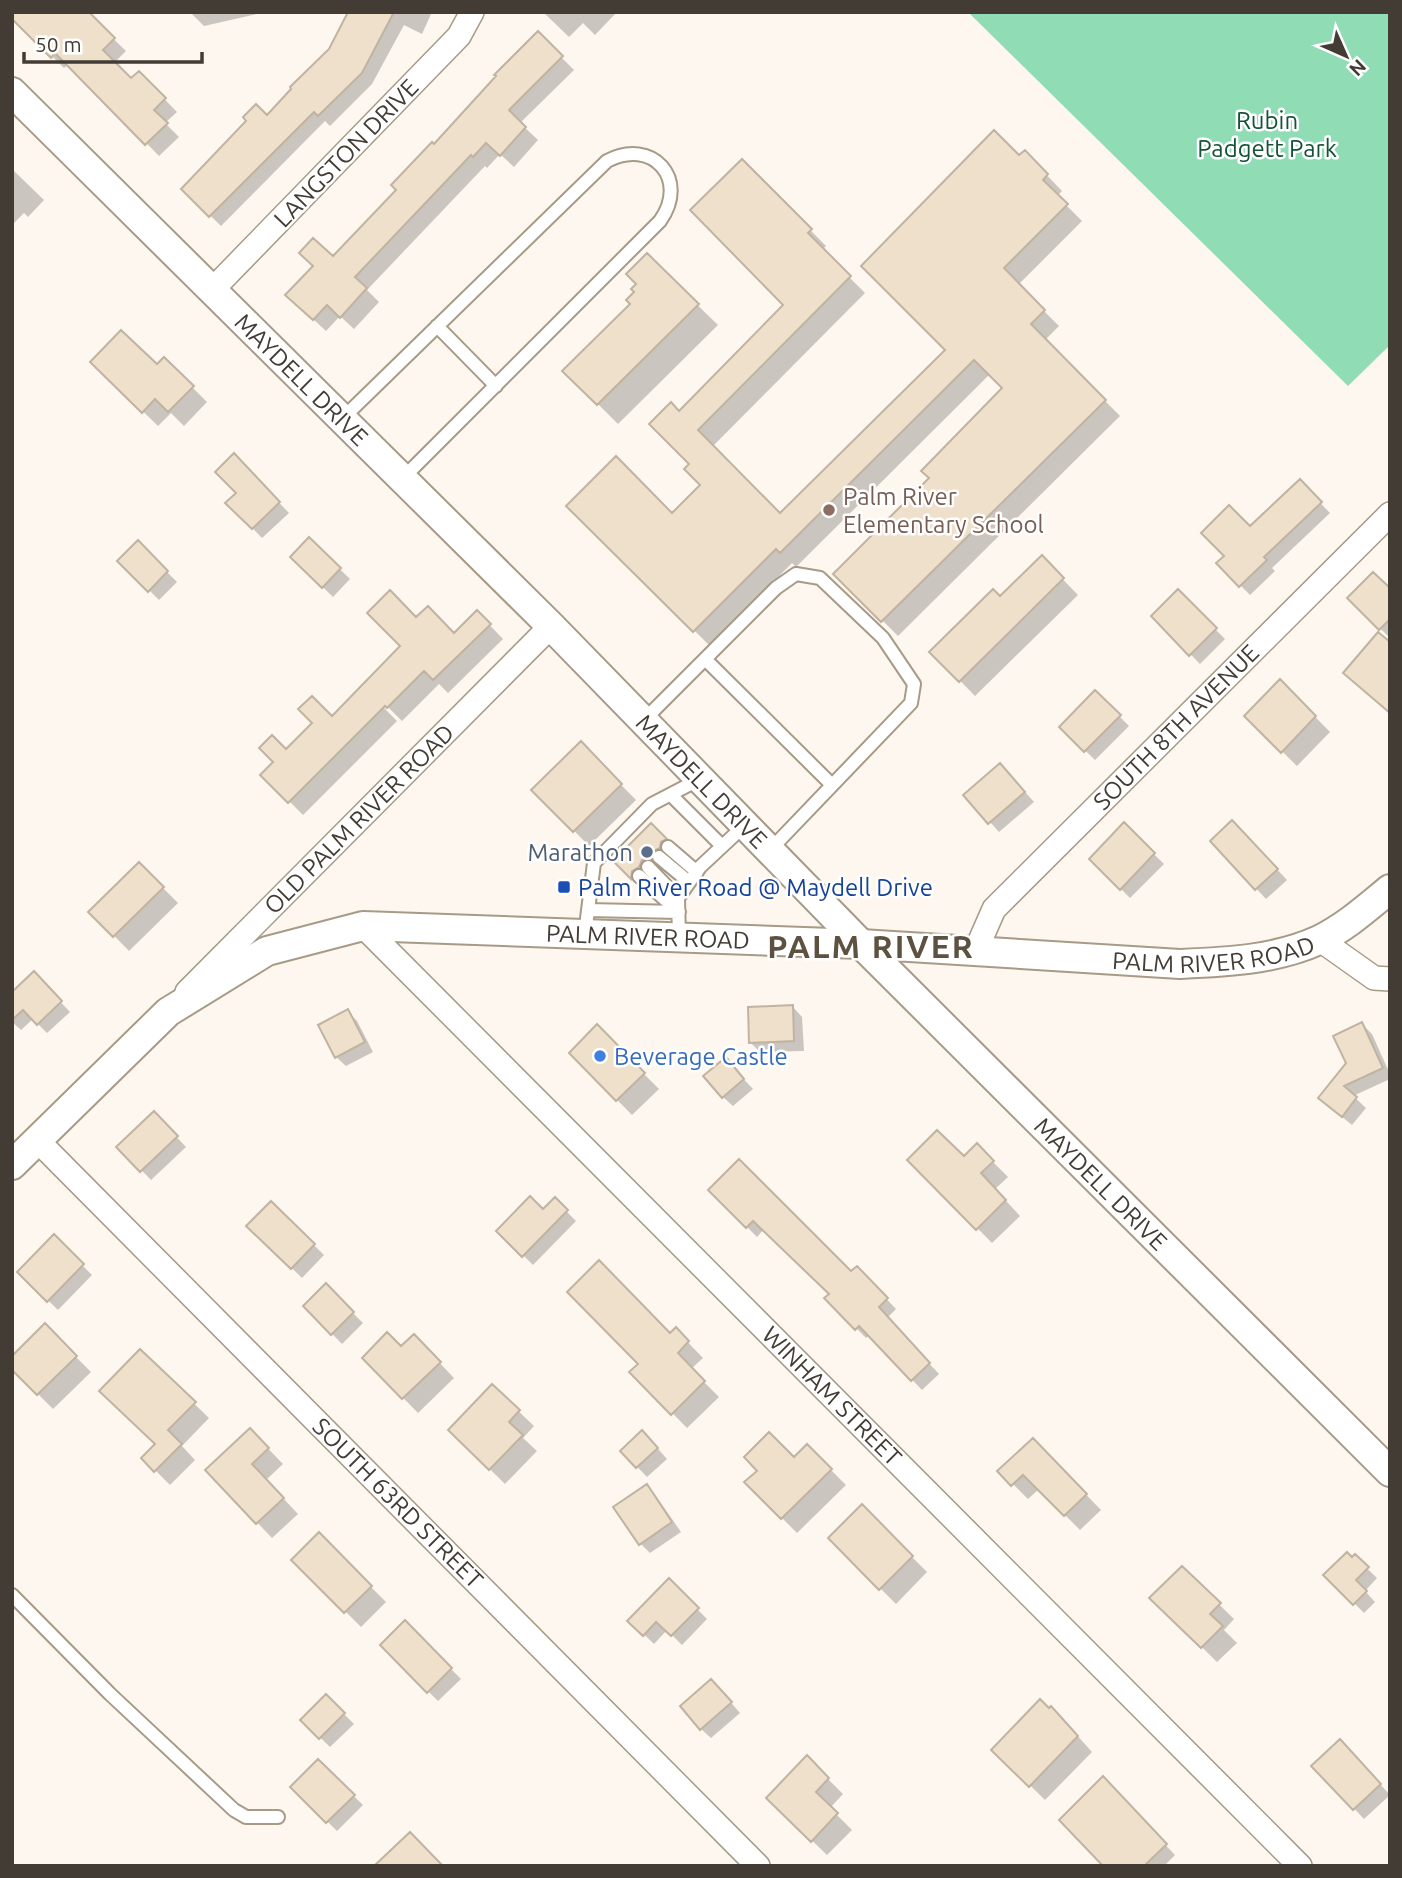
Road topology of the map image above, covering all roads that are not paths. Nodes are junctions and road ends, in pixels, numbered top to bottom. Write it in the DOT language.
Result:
graph roads {
  1 [pos="472,12"];
  2 [pos="12,92"];
  3 [pos="213,289"];
  4 [pos="437,326"];
  5 [pos="496,386"];
  6 [pos="343,418"];
  7 [pos="403,478"];
  8 [pos="1390,513"];
  9 [pos="551,626"];
  10 [pos="705,659"];
  11 [pos="643,721"];
  12 [pos="700,779"];
  13 [pos="832,785"];
  14 [pos="671,795"];
  15 [pos="745,825"];
  16 [pos="722,846"];
  17 [pos="769,850"];
  18 [pos="664,852"];
  19 [pos="693,877"];
  20 [pos="1390,888"];
  21 [pos="678,898"];
  22 [pos="586,922"];
  23 [pos="679,925"];
  24 [pos="363,926"];
  25 [pos="1319,939"];
  26 [pos="861,944"];
  27 [pos="976,950"];
  28 [pos="1390,979"];
  29 [pos="168,1012"];
  30 [pos="37,1140"];
  31 [pos="12,1165"];
  32 [pos="1390,1472"];
  33 [pos="12,1595"];
  34 [pos="278,1817"];
  35 [pos="758,1866"];
  36 [pos="1300,1866"];
  1 -- 3 [label="street, LANGSTON DRIVE"];
  2 -- 3 [label="street, MAYDELL DRIVE"];
  3 -- 6 [label="street, MAYDELL DRIVE"];
  4 -- 5 [label="lane"];
  4 -- 5 [label="lane"];
  4 -- 6 [label="lane"];
  5 -- 7 [label="lane"];
  6 -- 7 [label="street, MAYDELL DRIVE"];
  7 -- 9 [label="street, MAYDELL DRIVE"];
  8 -- 27 [label="street, SOUTH 8TH AVENUE"];
  9 -- 11 [label="street, MAYDELL DRIVE"];
  9 -- 29 [label="street, OLD PALM RIVER ROAD"];
  10 -- 11 [label="lane"];
  10 -- 13 [label="lane"];
  10 -- 13 [label="lane"];
  11 -- 12 [label="street, MAYDELL DRIVE"];
  12 -- 14 [label="lane"];
  12 -- 15 [label="street, MAYDELL DRIVE"];
  13 -- 17 [label="lane"];
  14 -- 16 [label="lane"];
  14 -- 22 [label="lane"];
  15 -- 16 [label="lane"];
  15 -- 17 [label="street, MAYDELL DRIVE"];
  16 -- 19 [label="lane"];
  17 -- 26 [label="street, MAYDELL DRIVE"];
  18 -- 19 [label="lane"];
  19 -- 21 [label="lane"];
  20 -- 25 [label="street, PALM RIVER ROAD"];
  21 -- 23 [label="lane"];
  21 -- 23 [label="lane"];
  22 -- 23 [label="street, PALM RIVER ROAD"];
  22 -- 24 [label="street, PALM RIVER ROAD"];
  23 -- 26 [label="street, PALM RIVER ROAD"];
  24 -- 29 [label="street, PALM RIVER ROAD"];
  24 -- 36 [label="street, WINHAM STREET"];
  25 -- 27 [label="street, PALM RIVER ROAD"];
  25 -- 28 [label="street"];
  26 -- 27 [label="street, PALM RIVER ROAD"];
  26 -- 32 [label="street, MAYDELL DRIVE"];
  29 -- 30 [label="street, PALM RIVER ROAD"];
  30 -- 31 [label="street, PALM RIVER ROAD"];
  30 -- 35 [label="street, SOUTH 63RD STREET"];
  33 -- 34 [label="lane"];
}
